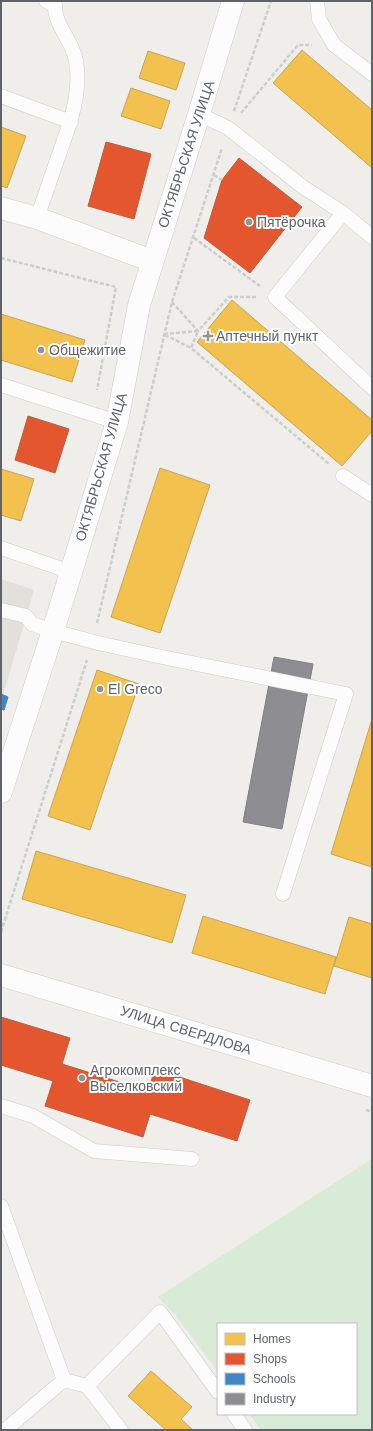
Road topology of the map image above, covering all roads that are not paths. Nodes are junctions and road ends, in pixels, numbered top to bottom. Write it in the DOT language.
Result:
graph roads {
  1 [pos="46,1"];
  2 [pos="233,1"];
  3 [pos="317,1"];
  4 [pos="372,74"];
  5 [pos="1,96"];
  6 [pos="199,114"];
  7 [pos="71,122"];
  8 [pos="1,208"];
  9 [pos="343,213"];
  10 [pos="37,218"];
  11 [pos="372,237"];
  12 [pos="152,262"];
  13 [pos="1,385"];
  14 [pos="372,388"];
  15 [pos="117,422"];
  16 [pos="343,476"];
  17 [pos="370,490"];
  18 [pos="1,548"];
  19 [pos="71,572"];
  20 [pos="1,610"];
  21 [pos="53,631"];
  22 [pos="1,792"];
  23 [pos="283,894"];
  24 [pos="1,975"];
  25 [pos="372,1086"];
  26 [pos="1,1106"];
  27 [pos="192,1159"];
  28 [pos="1,1206"];
  29 [pos="64,1380"];
  30 [pos="87,1386"];
  31 [pos="217,1391"];
  32 [pos="235,1415"];
  33 [pos="5,1430"];
  34 [pos="121,1430"];
  35 [pos="245,1430"];
  1 -- 7 [label="lane"];
  2 -- 6 [label="street, ОКТЯБРЬСКАЯ УЛИЦА"];
  3 -- 4 [label="lane"];
  5 -- 7 [label="lane"];
  6 -- 9 [label="lane"];
  6 -- 12 [label="street, ОКТЯБРЬСКАЯ УЛИЦА"];
  7 -- 10 [label="lane"];
  8 -- 10 [label="street"];
  9 -- 11 [label="lane"];
  9 -- 14 [label="lane"];
  10 -- 12 [label="street"];
  12 -- 15 [label="street, ОКТЯБРЬСКАЯ УЛИЦА"];
  13 -- 15 [label="lane"];
  15 -- 19 [label="street, ОКТЯБРЬСКАЯ УЛИЦА"];
  16 -- 17 [label="lane"];
  18 -- 19 [label="lane"];
  19 -- 21 [label="street, ОКТЯБРЬСКАЯ УЛИЦА"];
  20 -- 21 [label="lane"];
  21 -- 22 [label="street, ОКТЯБРЬСКАЯ УЛИЦА"];
  21 -- 23 [label="lane"];
  24 -- 25 [label="street, УЛИЦА СВЕРДЛОВА"];
  26 -- 27 [label="lane"];
  28 -- 29 [label="lane"];
  29 -- 30 [label="lane"];
  29 -- 33 [label="lane"];
  30 -- 31 [label="lane"];
  30 -- 34 [label="lane"];
  32 -- 35 [label="lane"];
}
